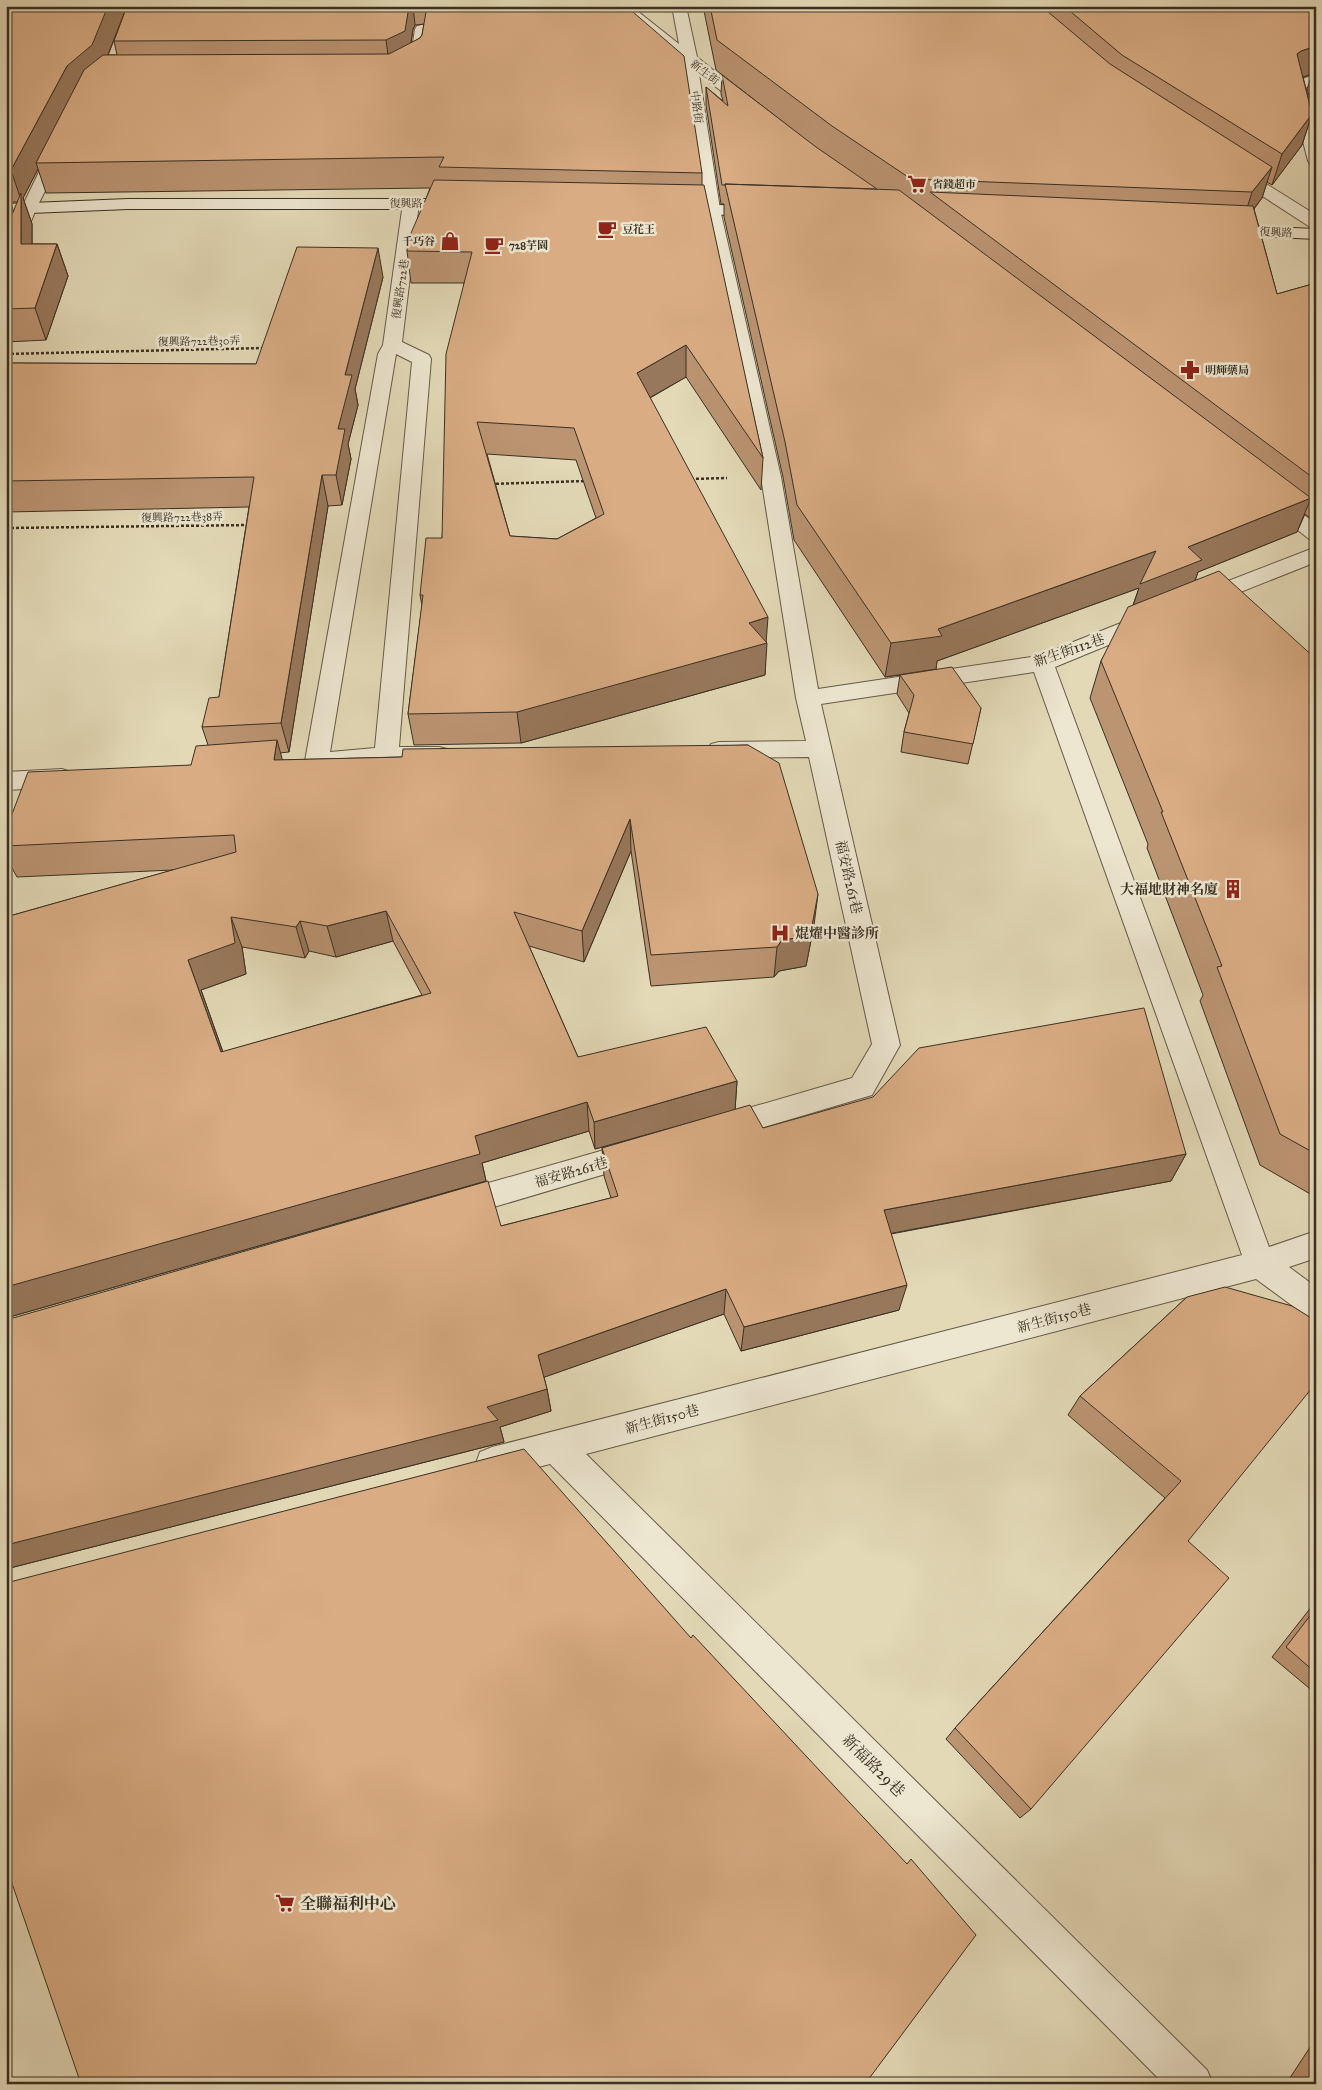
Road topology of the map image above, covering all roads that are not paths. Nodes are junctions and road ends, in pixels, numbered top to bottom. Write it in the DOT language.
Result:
graph roads {
  1 [pos="622,6"];
  2 [pos="678,6"];
  3 [pos="422,29"];
  4 [pos="690,61"];
  5 [pos="393,77"];
  6 [pos="1316,78"];
  7 [pos="768,120"];
  8 [pos="68,131"];
  9 [pos="1312,131"];
  10 [pos="1216,159"];
  11 [pos="1316,161"];
  12 [pos="411,203"];
  13 [pos="476,204"];
  14 [pos="653,208"];
  15 [pos="6,209"];
  16 [pos="28,209"];
  17 [pos="712,209"];
  18 [pos="783,211"];
  19 [pos="1316,223"];
  20 [pos="1207,229"];
  21 [pos="1316,234"];
  22 [pos="6,261"];
  23 [pos="392,345"];
  24 [pos="770,477"];
  25 [pos="1261,492"];
  26 [pos="1316,534"];
  27 [pos="1316,554"];
  28 [pos="1042,662"];
  29 [pos="808,698"];
  30 [pos="820,749"];
  31 [pos="701,751"];
  32 [pos="465,754"];
  33 [pos="386,756"];
  34 [pos="84,776"];
  35 [pos="6,781"];
  36 [pos="700,1134"];
  37 [pos="662,1145"];
  38 [pos="434,1211"];
  39 [pos="1316,1244"];
  40 [pos="1260,1264"];
  41 [pos="1316,1305"];
  42 [pos="556,1447"];
  43 [pos="459,1472"];
  44 [pos="1193,2084"];
  1 -- 4 [label="street, 新生街"];
  2 -- 4 [label="street, 中路街"];
  3 -- 5 [label="street"];
  4 -- 7 [label="street, 新生街"];
  4 -- 17 [label="street, 中路街"];
  6 -- 9 [label="street"];
  8 -- 16 [label="street"];
  9 -- 11 [label="street"];
  10 -- 19 [label="street"];
  12 -- 13 [label="street, 復興路"];
  12 -- 16 [label="street, 復興路"];
  12 -- 23 [label="street, 復興路722巷"];
  14 -- 17 [label="street"];
  15 -- 16 [label="street, 復興路"];
  16 -- 22 [label="street"];
  17 -- 18 [label="street"];
  17 -- 24 [label="street, 中路街"];
  20 -- 21 [label="street, 復興路"];
  23 -- 33 [label="street"];
  23 -- 33 [label="street, 復興路722巷"];
  24 -- 29 [label="street, 福安路261巷"];
  25 -- 26 [label="street"];
  27 -- 28 [label="street, 新生街112巷"];
  28 -- 29 [label="street, 新生街112巷"];
  28 -- 40 [label="street"];
  29 -- 30 [label="street, 福安路261巷"];
  30 -- 31 [label="street"];
  30 -- 36 [label="street, 福安路261巷"];
  32 -- 33 [label="street"];
  34 -- 35 [label="street"];
  37 -- 38 [label="street, 福安路261巷"];
  39 -- 40 [label="street, 新生街150巷"];
  40 -- 41 [label="street"];
  40 -- 42 [label="street, 新生街150巷"];
  42 -- 43 [label="street, 新生街150巷"];
  42 -- 44 [label="street, 新福路29巷"];
}
